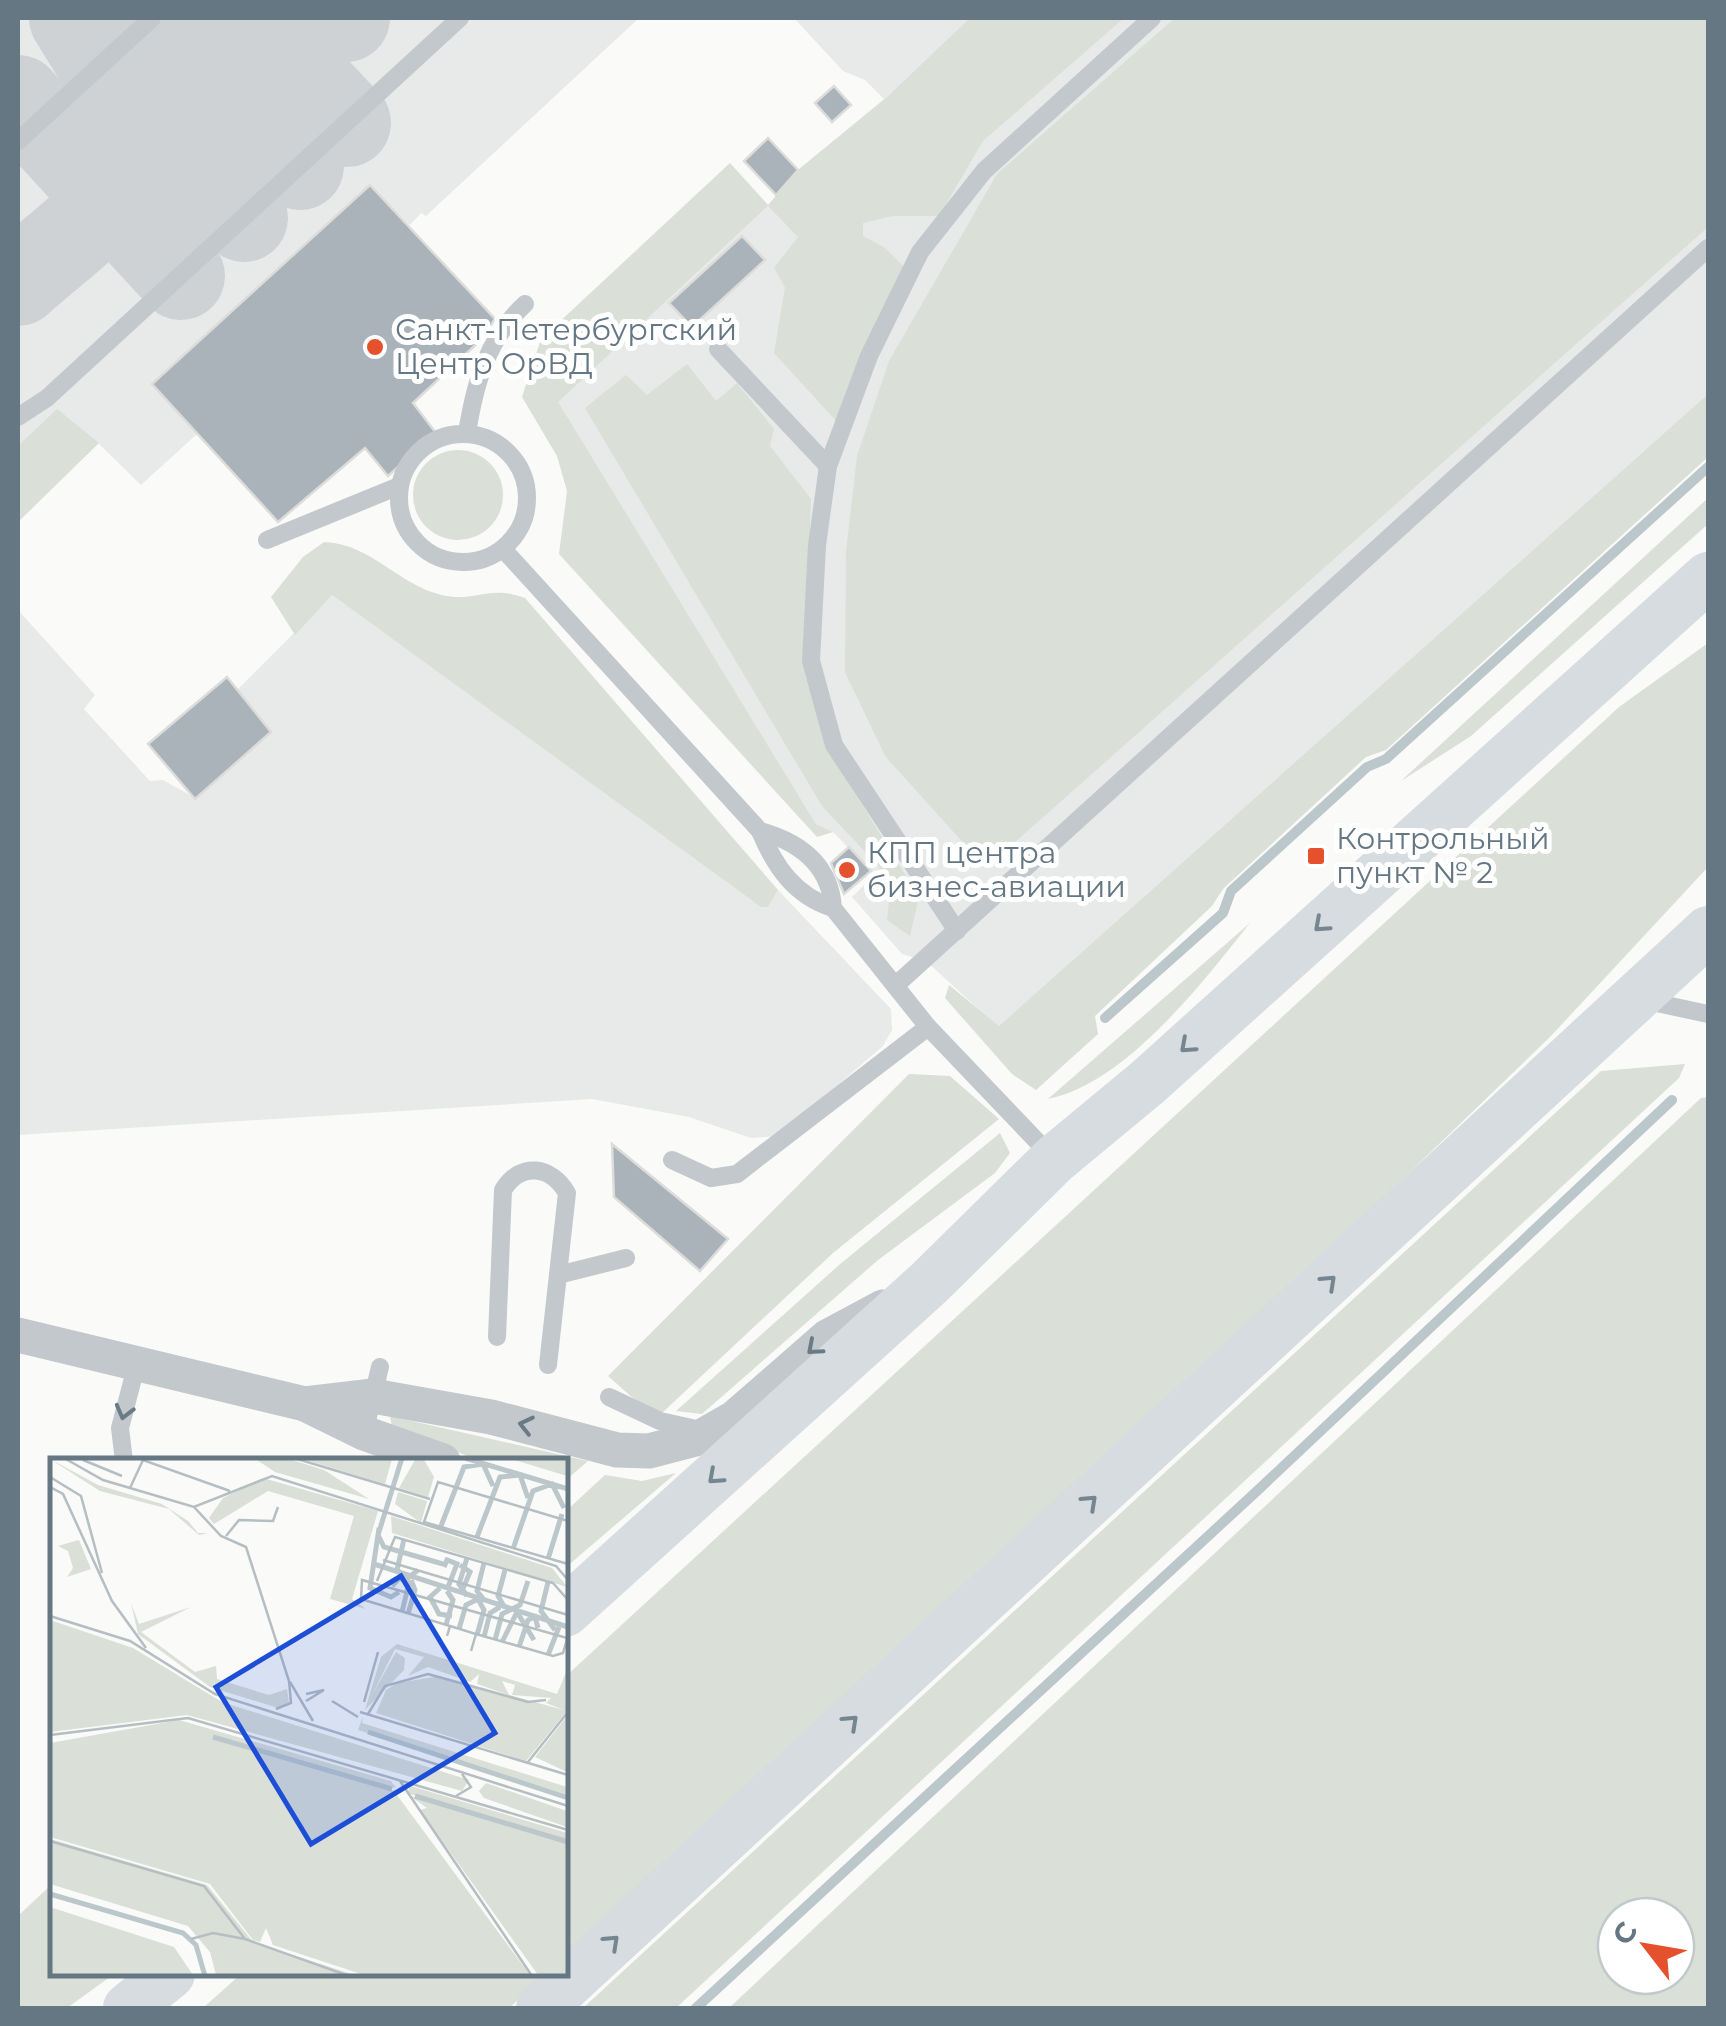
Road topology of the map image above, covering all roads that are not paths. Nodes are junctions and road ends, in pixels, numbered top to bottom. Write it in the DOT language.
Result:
graph roads {
  1 [pos="152,18"];
  2 [pos="460,18"];
  3 [pos="1152,18"];
  4 [pos="18,141"];
  5 [pos="1708,248"];
  6 [pos="525,304"];
  7 [pos="718,349"];
  8 [pos="18,417"];
  9 [pos="467,433"];
  10 [pos="828,466"];
  11 [pos="399,486"];
  12 [pos="267,540"];
  13 [pos="503,549"];
  14 [pos="1708,577"];
  15 [pos="1708,616"];
  16 [pos="1511,753"];
  17 [pos="760,832"];
  18 [pos="833,908"];
  19 [pos="957,931"];
  20 [pos="1708,931"];
  21 [pos="896,985"];
  22 [pos="1638,999"];
  23 [pos="1708,1014"];
  24 [pos="928,1027"];
  25 [pos="672,1160"];
  26 [pos="1055,1160"];
  27 [pos="626,1258"];
  28 [pos="558,1274"];
  29 [pos="929,1282"];
  30 [pos="18,1335"];
  31 [pos="497,1337"];
  32 [pos="137,1363"];
  33 [pos="548,1365"];
  34 [pos="377,1382"];
  35 [pos="609,1397"];
  36 [pos="305,1404"];
  37 [pos="711,1432"];
  38 [pos="364,1433"];
  39 [pos="124,1458"];
  40 [pos="435,1458"];
  41 [pos="568,1609"];
  42 [pos="168,1976"];
  43 [pos="128,2008"];
  44 [pos="541,2008"];
  1 -- 4 [label="lane"];
  2 -- 8 [label="lane"];
  3 -- 10 [label="lane"];
  5 -- 19 [label="lane"];
  6 -- 9 [label="lane"];
  7 -- 10 [label="lane"];
  9 -- 11 [label="lane"];
  9 -- 13 [label="lane"];
  10 -- 19 [label="lane"];
  11 -- 12 [label="lane"];
  11 -- 13 [label="lane"];
  13 -- 17 [label="lane"];
  14 -- 16 [label="main road"];
  15 -- 16 [label="main road"];
  16 -- 26 [label="main road, one-way"];
  17 -- 18 [label="lane"];
  17 -- 18 [label="lane"];
  18 -- 21 [label="lane"];
  19 -- 21 [label="lane"];
  20 -- 22 [label="main road"];
  21 -- 24 [label="lane"];
  22 -- 23 [label="lane"];
  44 -- 22 [label="main road, one-way"];
  24 -- 25 [label="lane"];
  24 -- 26 [label="lane"];
  26 -- 29 [label="main road"];
  27 -- 28 [label="lane"];
  28 -- 31 [label="lane"];
  28 -- 33 [label="lane"];
  29 -- 37 [label="street, one-way"];
  29 -- 41 [label="main road, one-way"];
  30 -- 32 [label="street"];
  32 -- 36 [label="street"];
  32 -- 39 [label="lane, one-way"];
  34 -- 36 [label="street"];
  37 -- 34 [label="street, one-way"];
  34 -- 38 [label="lane"];
  35 -- 37 [label="lane"];
  36 -- 38 [label="street"];
  38 -- 40 [label="street"];
  42 -- 43 [label="main road"];
}
